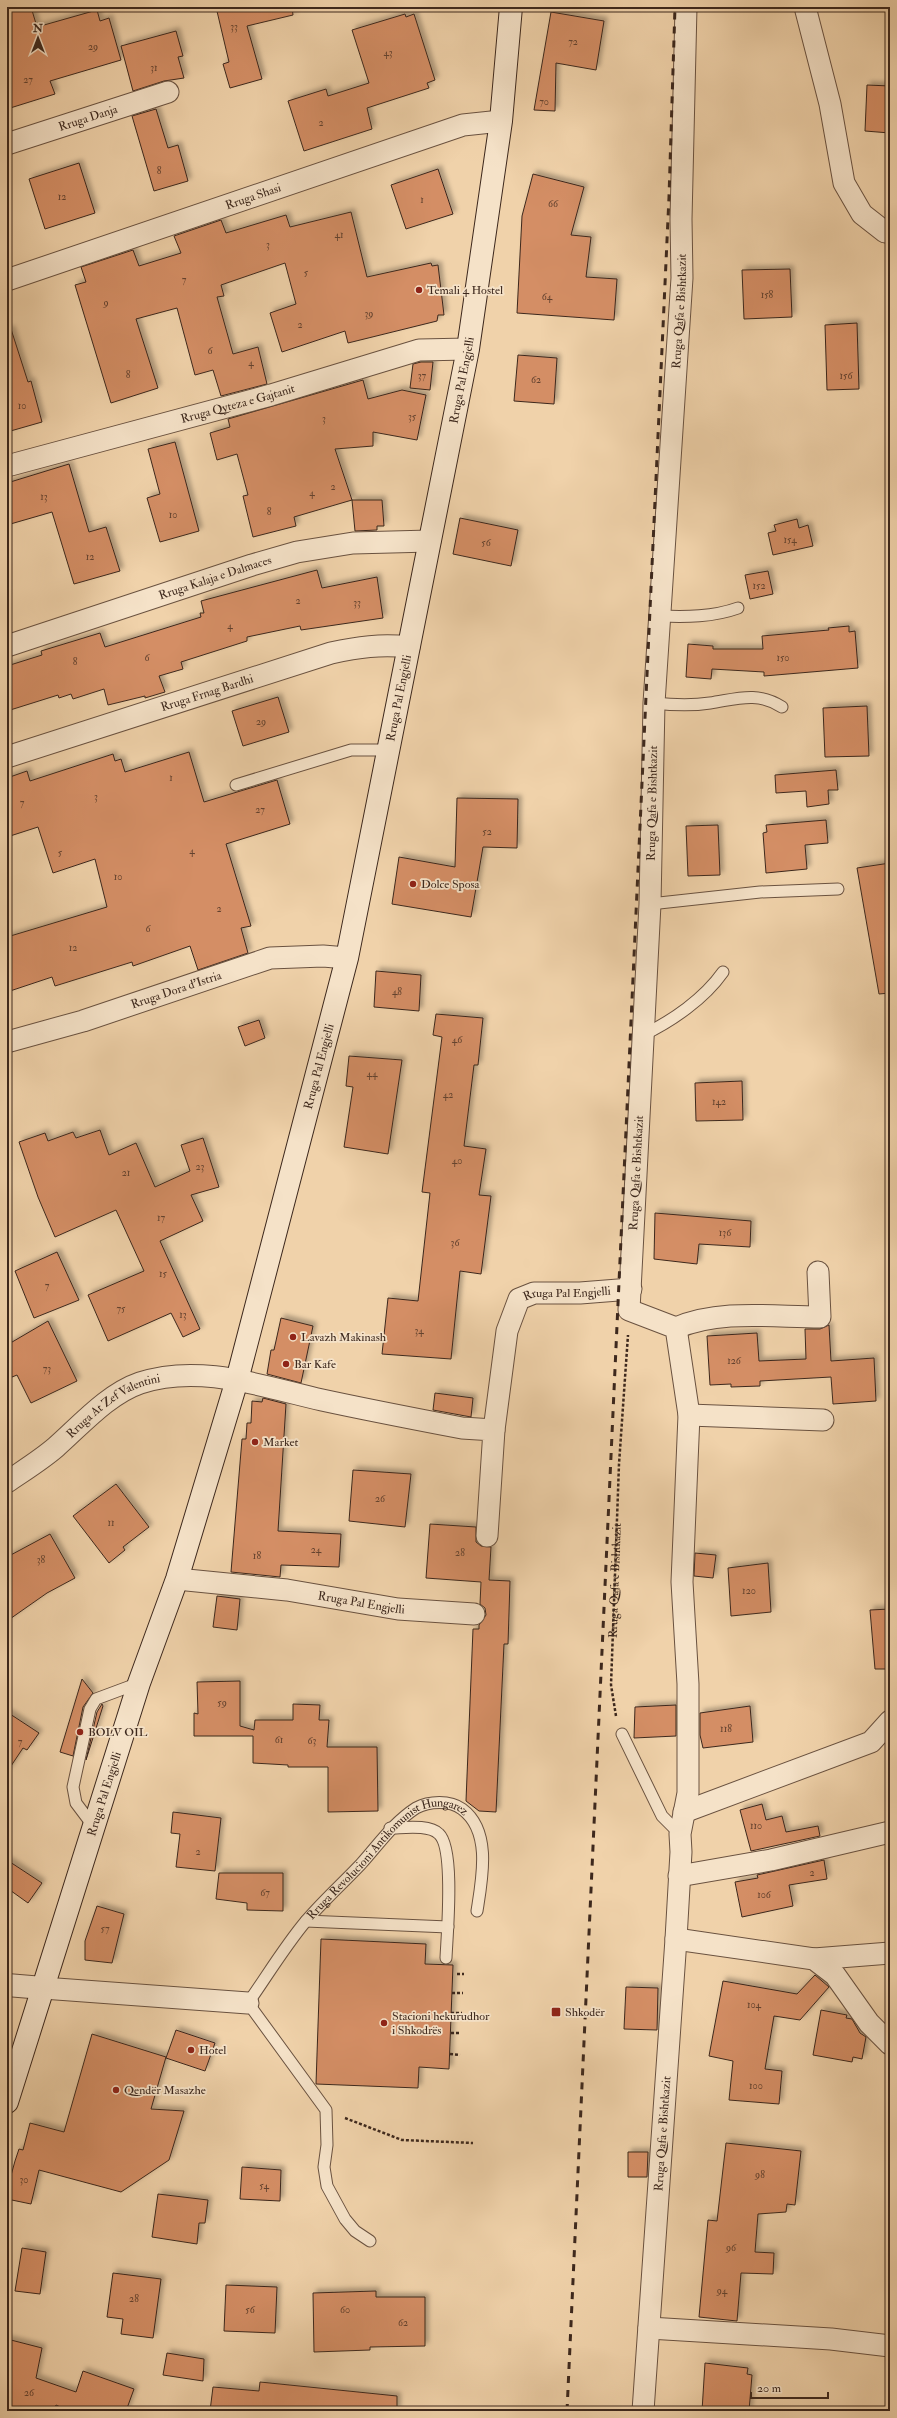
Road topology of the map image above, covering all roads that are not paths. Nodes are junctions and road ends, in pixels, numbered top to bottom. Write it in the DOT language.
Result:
graph roads {
  1 [pos="511,7"];
  2 [pos="686,7"];
  3 [pos="805,7"];
  4 [pos="168,92"];
  5 [pos="501,121"];
  6 [pos="7,144"];
  7 [pos="885,232"];
  8 [pos="7,280"];
  9 [pos="468,349"];
  10 [pos="7,466"];
  11 [pos="430,541"];
  12 [pos="738,608"];
  13 [pos="660,616"];
  14 [pos="7,646"];
  15 [pos="409,647"];
  16 [pos="654,703"];
  17 [pos="782,707"];
  18 [pos="390,750"];
  19 [pos="7,757"];
  20 [pos="236,785"];
  21 [pos="838,889"];
  22 [pos="650,904"];
  23 [pos="347,958"];
  24 [pos="724,972"];
  25 [pos="643,1035"];
  26 [pos="7,1042"];
  27 [pos="818,1272"];
  28 [pos="631,1289"];
  29 [pos="676,1328"];
  30 [pos="237,1380"];
  31 [pos="689,1415"];
  32 [pos="823,1420"];
  33 [pos="494,1430"];
  34 [pos="7,1482"];
  35 [pos="487,1536"];
  36 [pos="178,1579"];
  37 [pos="474,1614"];
  38 [pos="139,1683"];
  39 [pos="890,1721"];
  40 [pos="622,1734"];
  41 [pos="684,1812"];
  42 [pos="94,1827"];
  43 [pos="390,1828"];
  44 [pos="890,1832"];
  45 [pos="680,1834"];
  46 [pos="679,1876"];
  47 [pos="477,1911"];
  48 [pos="306,1921"];
  49 [pos="448,1928"];
  50 [pos="676,1939"];
  51 [pos="890,1953"];
  52 [pos="446,1958"];
  53 [pos="814,1959"];
  54 [pos="7,1985"];
  55 [pos="43,1988"];
  56 [pos="248,2003"];
  57 [pos="890,2044"];
  58 [pos="7,2102"];
  59 [pos="370,2241"];
  60 [pos="649,2328"];
  61 [pos="890,2346"];
  62 [pos="643,2411"];
  1 -- 5 [label="main road, Rruga Pal Engjelli"];
  2 -- 13 [label="street, Rruga Qafa e Bishtkazit"];
  3 -- 7 [label="street"];
  4 -- 6 [label="street, Rruga Danja"];
  5 -- 8 [label="street, Rruga Shasi"];
  5 -- 9 [label="main road, Rruga Pal Engjelli"];
  9 -- 10 [label="street, Rruga Qyteza e Gajtanit"];
  9 -- 11 [label="main road, Rruga Pal Engjelli"];
  11 -- 14 [label="street, Rruga Kalaja e Dalmaces"];
  11 -- 15 [label="main road, Rruga Pal Engjelli"];
  12 -- 13 [label="lane"];
  13 -- 16 [label="street, Rruga Qafa e Bishtkazit"];
  15 -- 18 [label="main road, Rruga Pal Engjelli"];
  15 -- 19 [label="street, Rruga Frnag Bardhi"];
  16 -- 17 [label="lane"];
  16 -- 22 [label="street, Rruga Qafa e Bishtkazit"];
  18 -- 20 [label="lane, Rruga Pal Engjelli"];
  18 -- 23 [label="main road, Rruga Pal Engjelli"];
  21 -- 22 [label="lane"];
  22 -- 25 [label="street, Rruga Qafa e Bishtkazit"];
  23 -- 26 [label="street, Rruga Dora d'Istria"];
  23 -- 30 [label="main road, Rruga Pal Engjelli"];
  24 -- 25 [label="lane"];
  25 -- 28 [label="street, Rruga Qafa e Bishtkazit"];
  27 -- 29 [label="street"];
  28 -- 29 [label="street, Rruga Qafa e Bishtkazit"];
  28 -- 33 [label="street, Rruga Pal Engjelli"];
  29 -- 31 [label="street, Rruga Qafa e Bishtkazit"];
  30 -- 33 [label="street"];
  30 -- 34 [label="street, Rruga At Zef Valentini"];
  30 -- 36 [label="main road, Rruga Pal Engjelli"];
  31 -- 32 [label="street"];
  31 -- 41 [label="street, Rruga Qafa e Bishtkazit"];
  33 -- 35 [label="street, Rruga Pal Engjelli"];
  36 -- 37 [label="street, Rruga Pal Engjelli"];
  36 -- 38 [label="main road, Rruga Pal Engjelli"];
  38 -- 42 [label="main road, Rruga Pal Engjelli"];
  38 -- 42 [label="lane"];
  39 -- 41 [label="street"];
  40 -- 45 [label="lane"];
  41 -- 45 [label="street, Rruga Qafa e Bishtkazit"];
  42 -- 55 [label="main road, Rruga Pal Engjelli"];
  43 -- 47 [label="lane, Rruga Revolucioni Antikomunist Hungarez"];
  43 -- 48 [label="lane, Rruga Revolucioni Antikomunist Hungarez"];
  43 -- 49 [label="lane"];
  44 -- 46 [label="street"];
  45 -- 46 [label="street, Rruga Qafa e Bishtkazit"];
  46 -- 50 [label="street, Rruga Qafa e Bishtkazit"];
  48 -- 49 [label="lane"];
  48 -- 56 [label="lane, Rruga Revolucioni Antikomunist Hungarez"];
  49 -- 52 [label="lane"];
  50 -- 53 [label="street"];
  50 -- 60 [label="street, Rruga Qafa e Bishtkazit"];
  51 -- 53 [label="street"];
  53 -- 57 [label="street"];
  54 -- 55 [label="main road"];
  55 -- 56 [label="street"];
  55 -- 58 [label="main road, Rruga Pal Engjelli"];
  56 -- 59 [label="lane"];
  60 -- 61 [label="street"];
  60 -- 62 [label="street, Rruga Qafa e Bishtkazit"];
}
